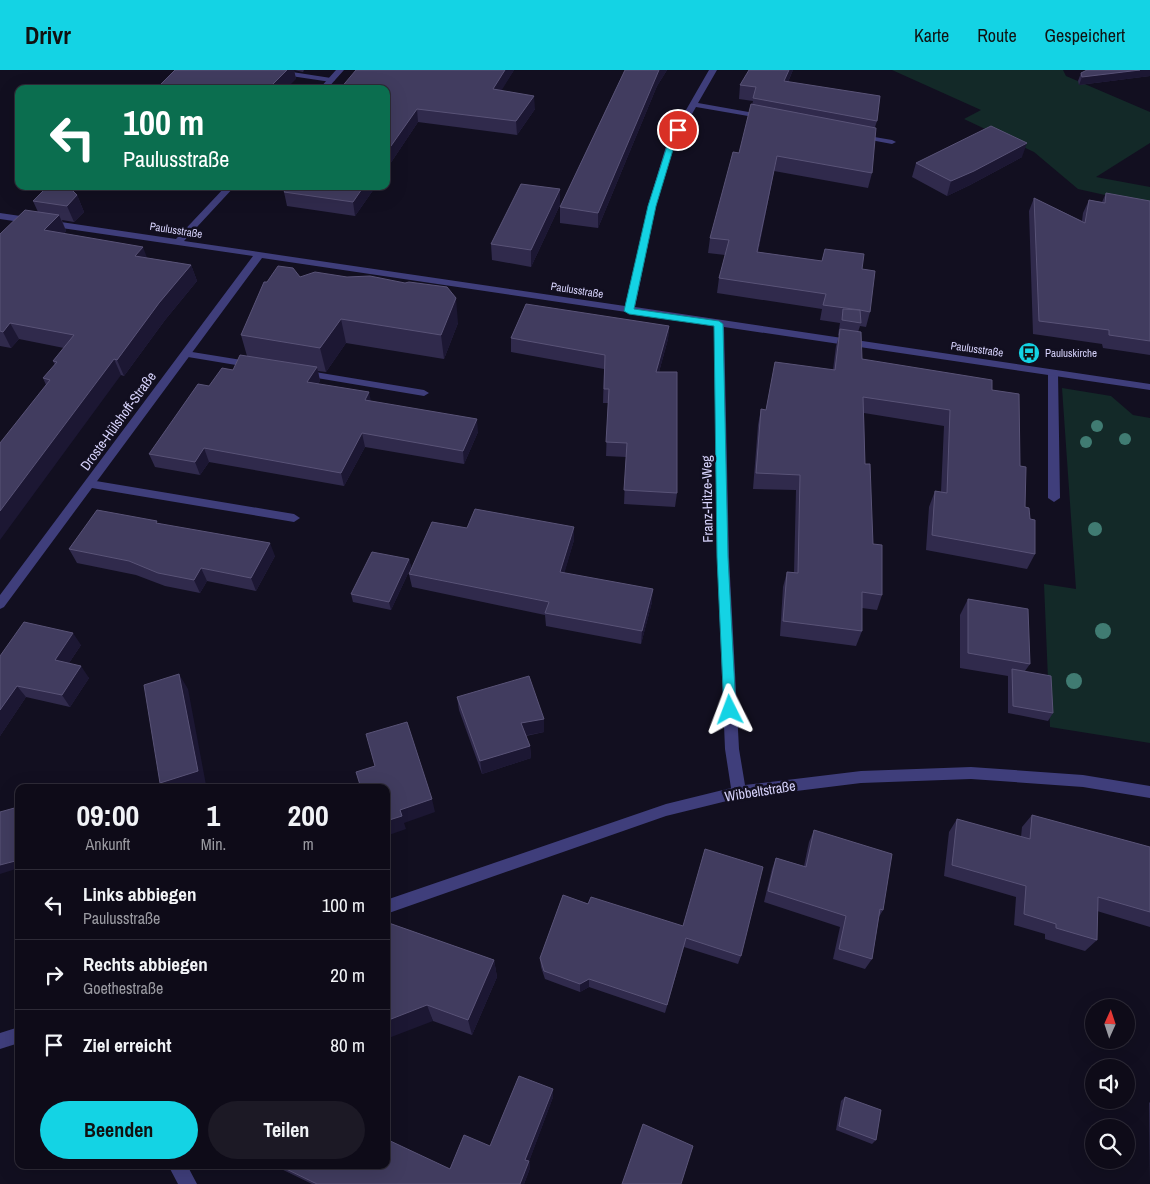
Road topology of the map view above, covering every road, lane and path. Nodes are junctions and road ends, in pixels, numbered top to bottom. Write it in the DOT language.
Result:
graph roads {
  1 [pos="264,70"];
  2 [pos="340,70"];
  3 [pos="713,70"];
  4 [pos="331,80"];
  5 [pos="326,85"];
  6 [pos="692,104"];
  7 [pos="778,120"];
  8 [pos="854,134"];
  9 [pos="892,142"];
  10 [pos="227,190"];
  11 [pos="0,216"];
  12 [pos="178,242"];
  13 [pos="259,255"];
  14 [pos="629,311"];
  15 [pos="719,324"];
  16 [pos="186,354"];
  17 [pos="262,366"];
  18 [pos="291,371"];
  19 [pos="1052,373"];
  20 [pos="1150,388"];
  21 [pos="424,393"];
  22 [pos="90,484"];
  23 [pos="1054,498"];
  24 [pos="294,518"];
  25 [pos="0,604"];
  26 [pos="739,792"];
  27 [pos="1150,792"];
  28 [pos="390,906"];
  29 [pos="15,1036"];
  30 [pos="0,1041"];
  31 [pos="179,1169"];
  32 [pos="188,1184"];
  1 -- 4 [label="street"];
  2 -- 4 [label="street"];
  3 -- 6 [label="street"];
  4 -- 5 [label="street"];
  6 -- 7 [label="street"];
  6 -- 14 [label="street"];
  8 -- 9 [label="street"];
  10 -- 12 [label="street"];
  11 -- 12 [label="street, Paulusstraße"];
  12 -- 13 [label="street, Paulusstraße"];
  13 -- 14 [label="street, Paulusstraße"];
  13 -- 16 [label="street, Droste-Hülshoff-Straße"];
  14 -- 15 [label="street, Paulusstraße"];
  15 -- 19 [label="street, Paulusstraße"];
  15 -- 26 [label="street, Franz-Hitze-Weg"];
  16 -- 17 [label="street"];
  16 -- 22 [label="street, Droste-Hülshoff-Straße"];
  18 -- 21 [label="street"];
  19 -- 20 [label="street, Paulusstraße"];
  19 -- 23 [label="street"];
  22 -- 24 [label="street"];
  22 -- 25 [label="street, Droste-Hülshoff-Straße"];
  26 -- 27 [label="street, Wibbeltstraße"];
  26 -- 28 [label="street, Wibbeltstraße"];
  29 -- 30 [label="street"];
  31 -- 32 [label="street"];
}
